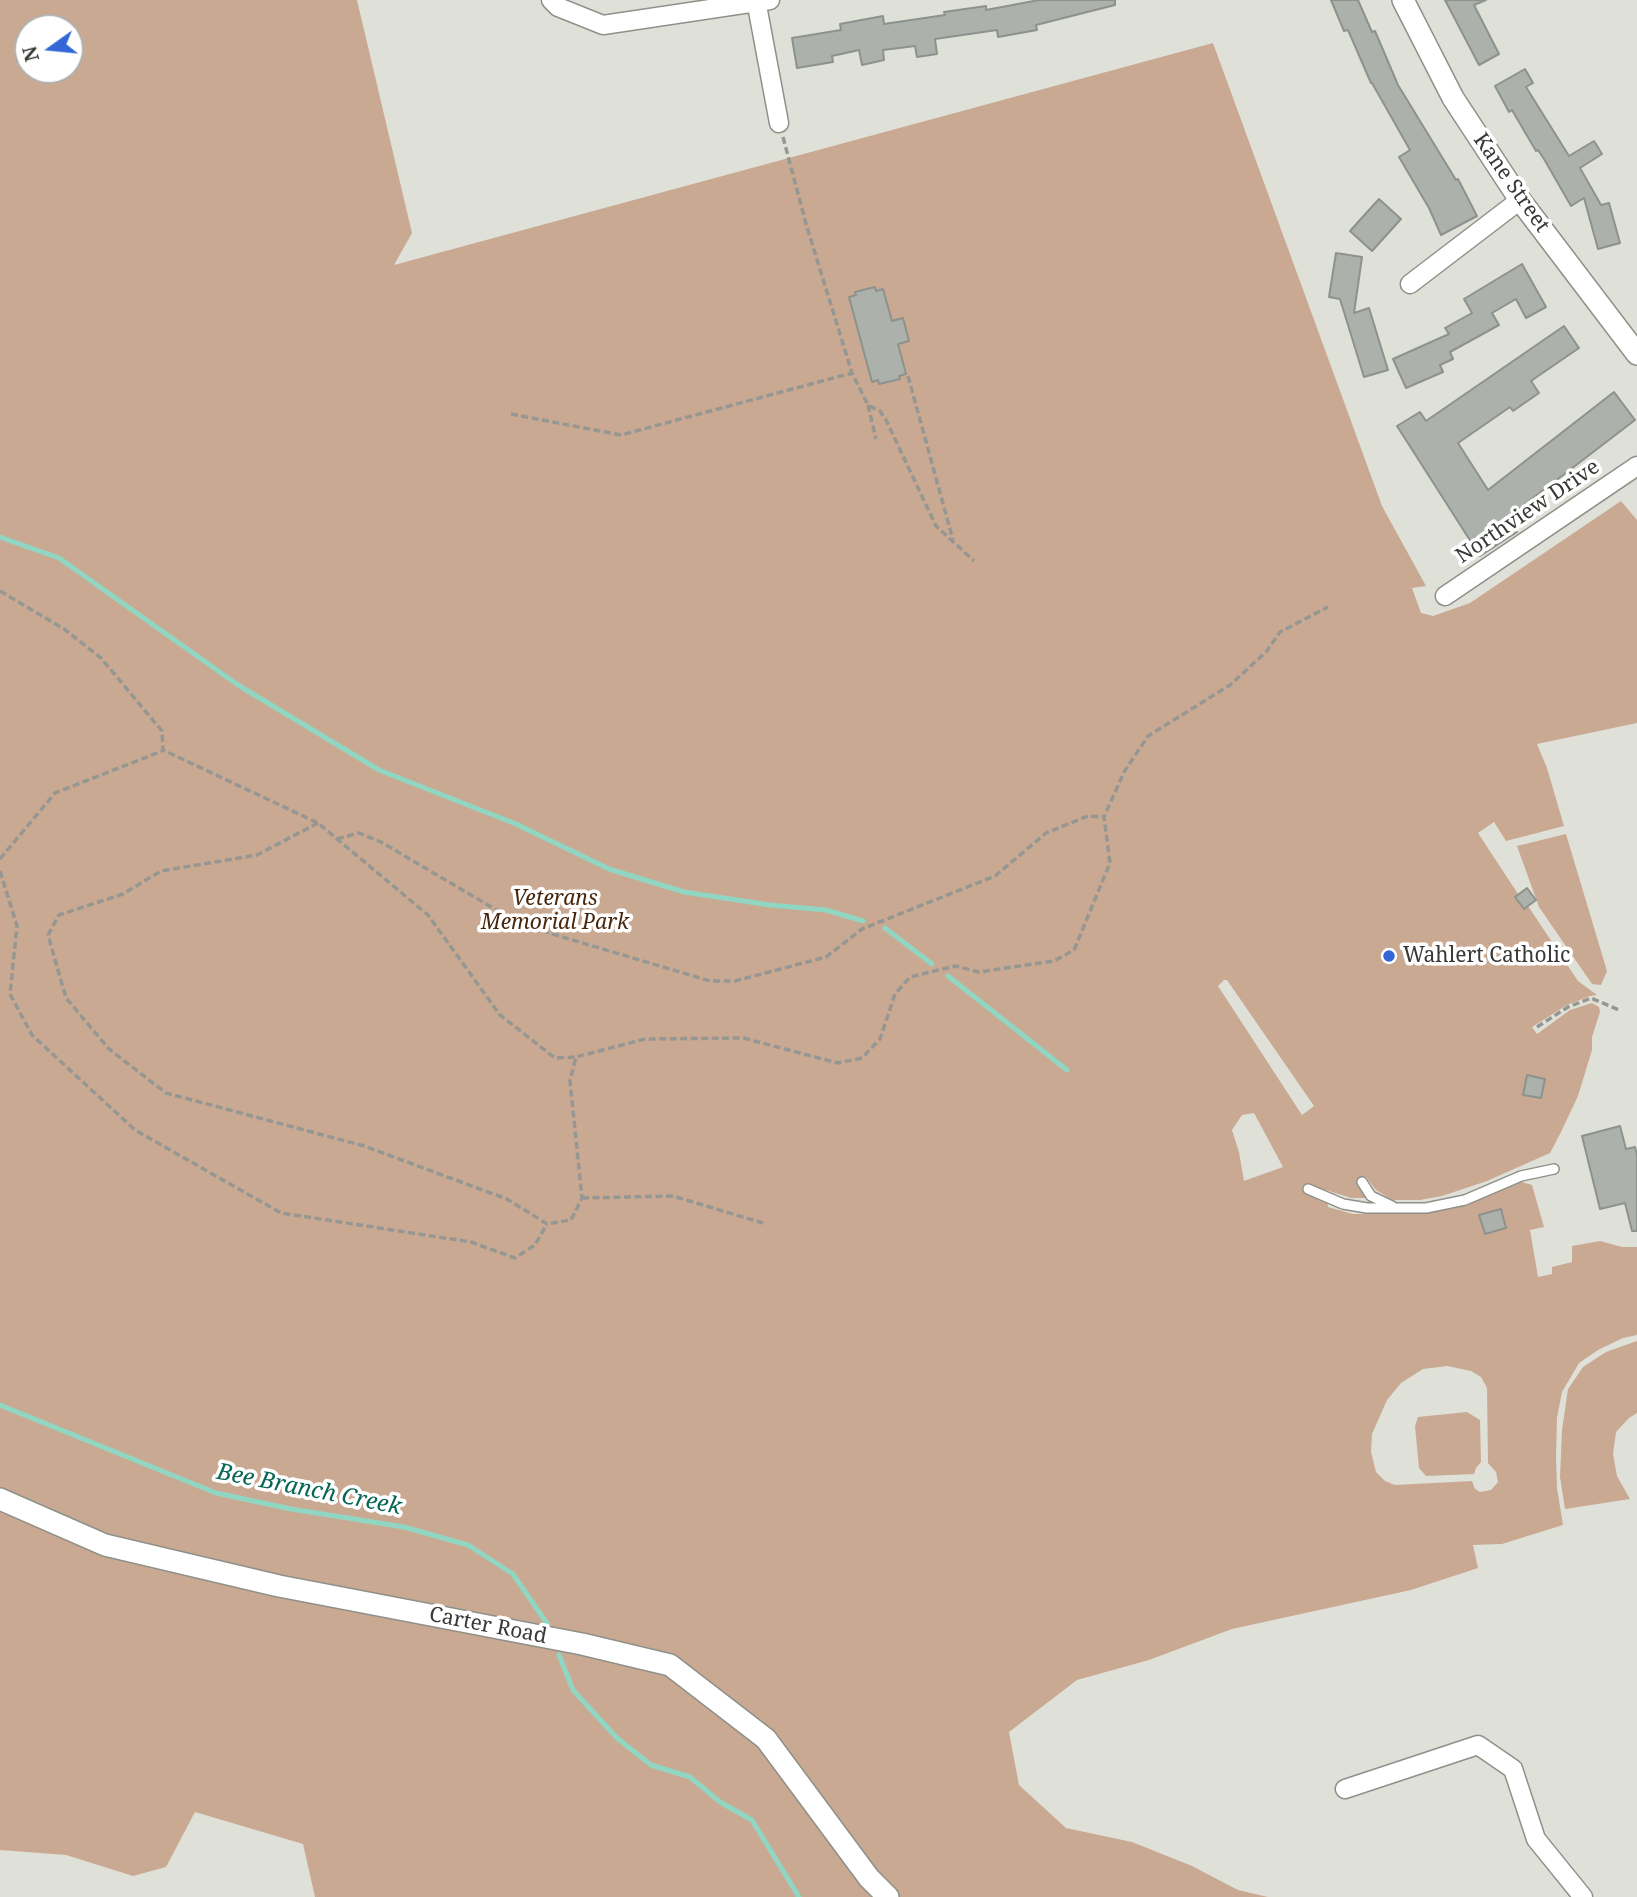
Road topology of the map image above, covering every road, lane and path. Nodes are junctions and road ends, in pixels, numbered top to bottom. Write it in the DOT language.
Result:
graph roads {
  1 [pos="551,0"];
  2 [pos="1403,0"];
  3 [pos="761,1"];
  4 [pos="779,123"];
  5 [pos="1520,200"];
  6 [pos="1410,284"];
  7 [pos="1635,347"];
  8 [pos="852,373"];
  9 [pos="908,376"];
  10 [pos="868,405"];
  11 [pos="511,414"];
  12 [pos="876,439"];
  13 [pos="1637,466"];
  14 [pos="954,542"];
  15 [pos="974,561"];
  16 [pos="0,591"];
  17 [pos="1445,596"];
  18 [pos="1328,607"];
  19 [pos="163,750"];
  20 [pos="1104,817"];
  21 [pos="318,823"];
  22 [pos="337,839"];
  23 [pos="0,859"];
  24 [pos="0,871"];
  25 [pos="1619,1010"];
  26 [pos="1537,1027"];
  27 [pos="576,1057"];
  28 [pos="1554,1169"];
  29 [pos="1362,1182"];
  30 [pos="1308,1189"];
  31 [pos="582,1198"];
  32 [pos="1393,1207"];
  33 [pos="763,1223"];
  34 [pos="547,1224"];
  35 [pos="0,1499"];
  36 [pos="1345,1789"];
  37 [pos="888,1897"];
  38 [pos="1583,1897"];
  1 -- 3 [label="street"];
  2 -- 5 [label="street, Kane Street"];
  3 -- 4 [label="street"];
  4 -- 8 [label="path"];
  5 -- 6 [label="street"];
  5 -- 7 [label="street, Kane Street"];
  8 -- 10 [label="path"];
  8 -- 11 [label="path"];
  9 -- 14 [label="path"];
  10 -- 12 [label="path"];
  10 -- 14 [label="path"];
  13 -- 17 [label="street, Northview Drive"];
  14 -- 15 [label="path"];
  16 -- 19 [label="path"];
  18 -- 20 [label="path"];
  19 -- 21 [label="path"];
  19 -- 23 [label="path"];
  20 -- 22 [label="path"];
  20 -- 27 [label="path"];
  21 -- 22 [label="path"];
  21 -- 34 [label="path"];
  22 -- 27 [label="path"];
  24 -- 34 [label="path"];
  25 -- 26 [label="path"];
  27 -- 31 [label="path"];
  28 -- 32 [label="lane"];
  29 -- 32 [label="lane"];
  30 -- 32 [label="lane"];
  31 -- 33 [label="path"];
  31 -- 34 [label="path"];
  35 -- 37 [label="street, Carter Road"];
  36 -- 38 [label="street"];
}
